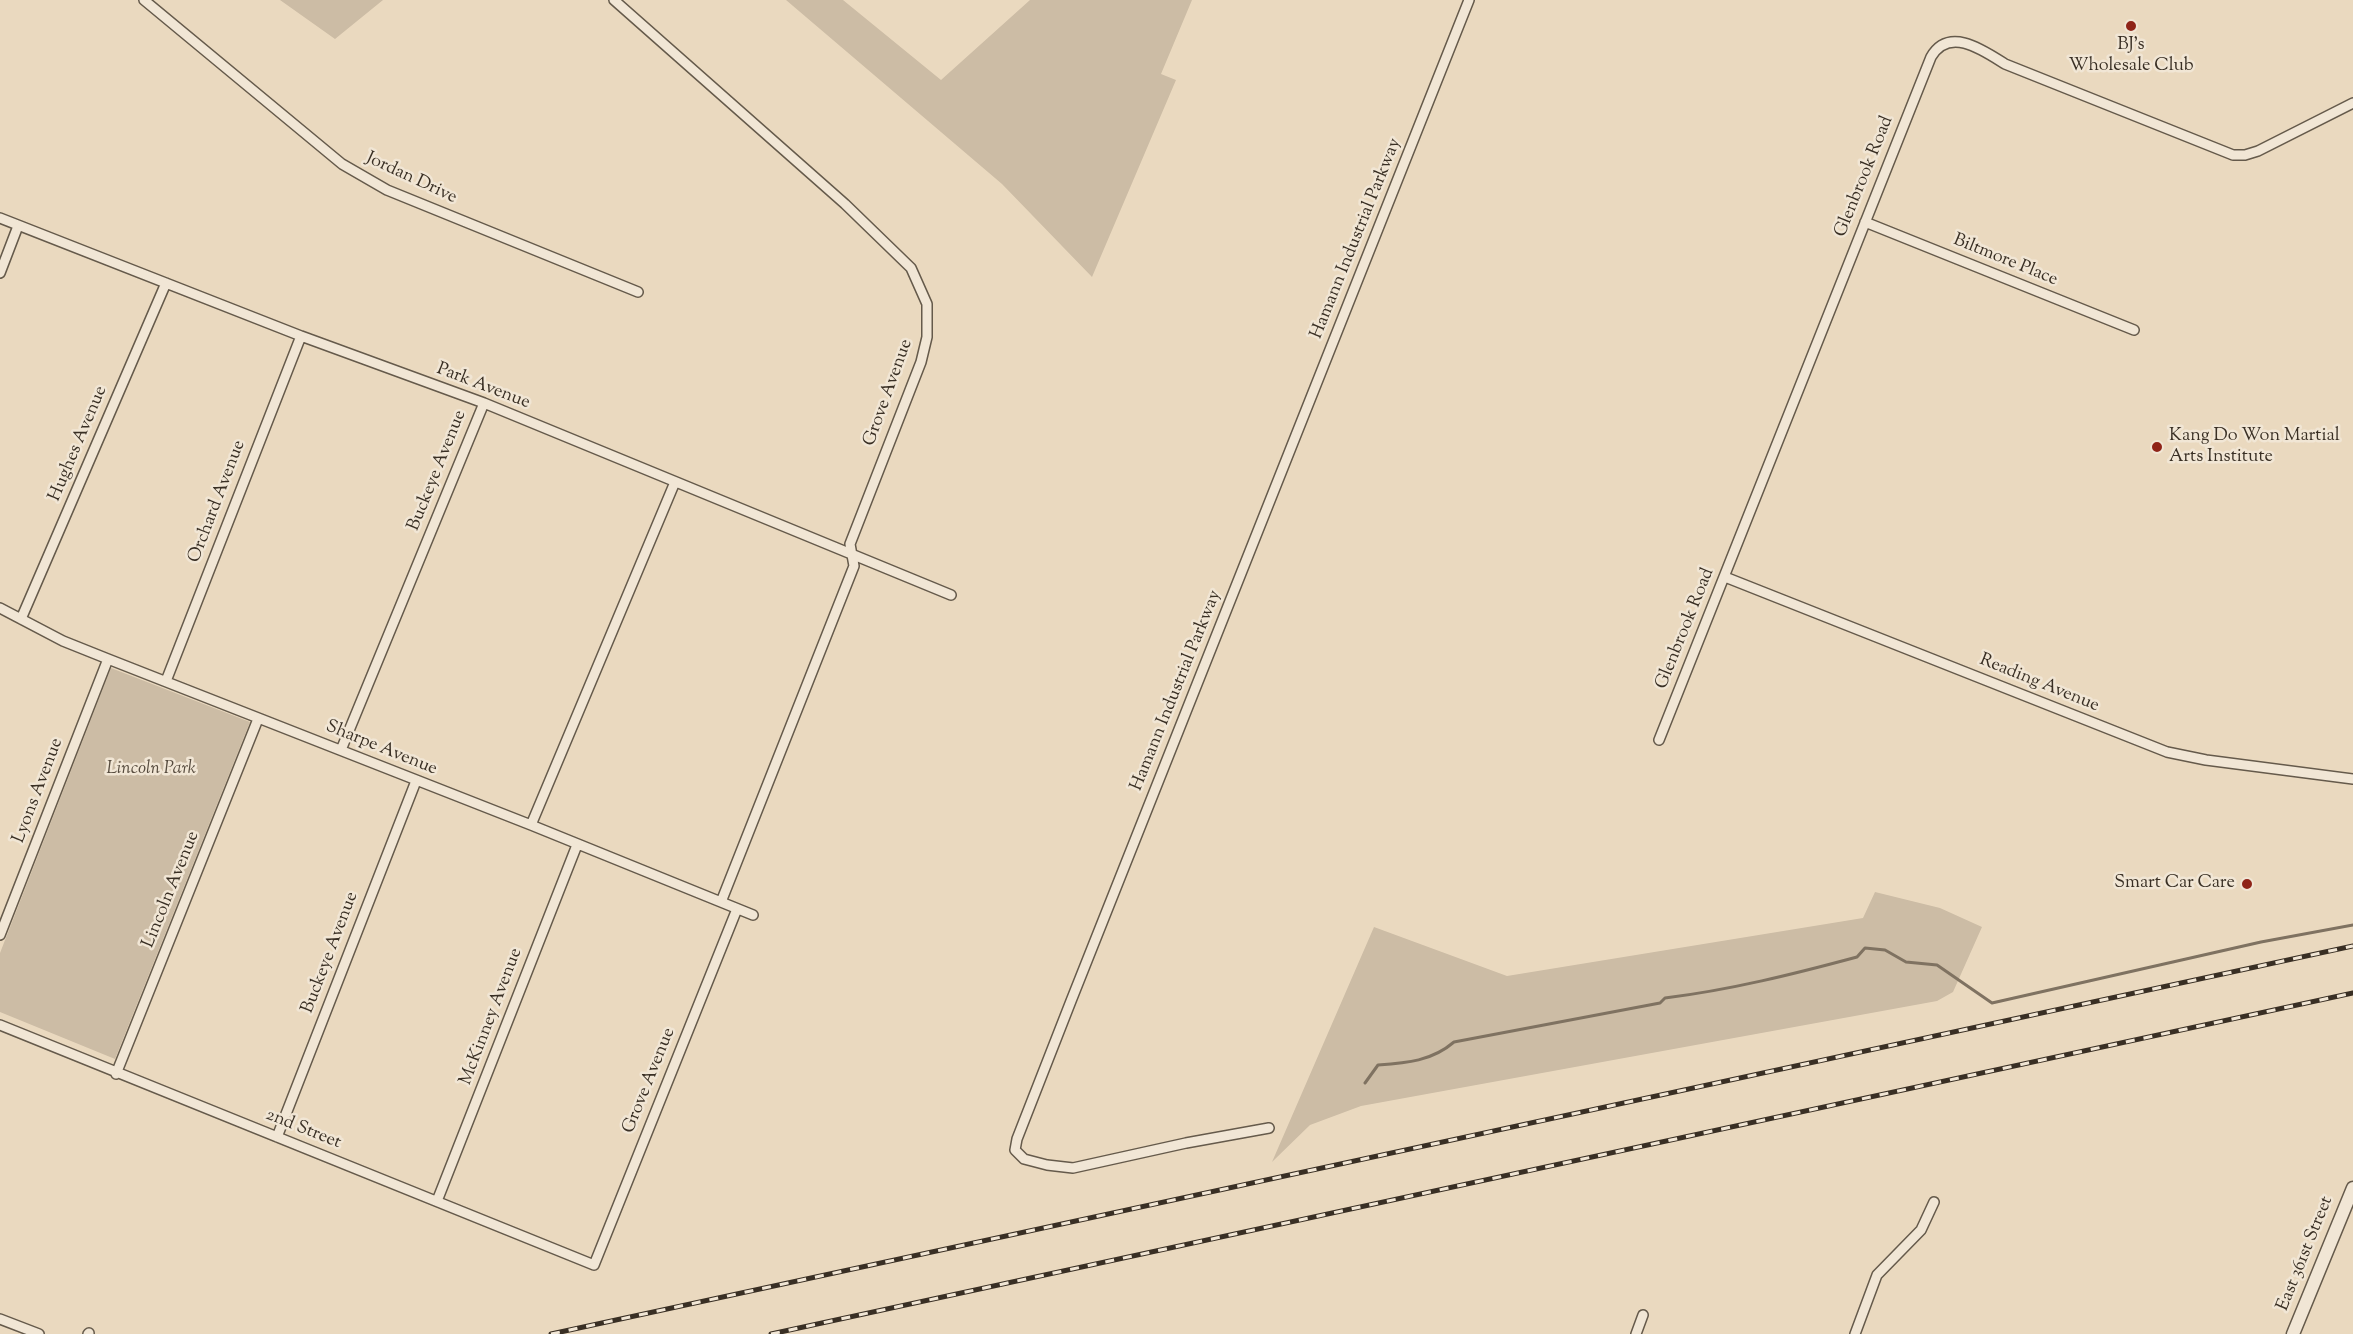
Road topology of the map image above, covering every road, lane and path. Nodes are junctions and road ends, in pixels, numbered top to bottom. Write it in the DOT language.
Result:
graph roads {
  1 [pos="144,0"];
  2 [pos="614,0"];
  3 [pos="1469,0"];
  4 [pos="2353,103"];
  5 [pos="0,218"];
  6 [pos="1865,222"];
  7 [pos="18,225"];
  8 [pos="0,273"];
  9 [pos="166,283"];
  10 [pos="638,292"];
  11 [pos="2134,330"];
  12 [pos="302,336"];
  13 [pos="484,403"];
  14 [pos="675,482"];
  15 [pos="853,555"];
  16 [pos="1725,577"];
  17 [pos="951,595"];
  18 [pos="0,608"];
  19 [pos="21,619"];
  20 [pos="108,659"];
  21 [pos="166,681"];
  22 [pos="258,719"];
  23 [pos="1659,740"];
  24 [pos="341,750"];
  25 [pos="2353,779"];
  26 [pos="416,782"];
  27 [pos="531,825"];
  28 [pos="577,845"];
  29 [pos="721,902"];
  30 [pos="737,909"];
  31 [pos="753,915"];
  32 [pos="0,935"];
  33 [pos="0,1025"];
  34 [pos="116,1074"];
  35 [pos="1269,1128"];
  36 [pos="276,1137"];
  37 [pos="2353,1188"];
  38 [pos="437,1201"];
  39 [pos="1934,1202"];
  40 [pos="594,1265"];
  41 [pos="1643,1314"];
  42 [pos="0,1318"];
  43 [pos="39,1334"];
  44 [pos="1636,1334"];
  45 [pos="1855,1334"];
  46 [pos="2293,1334"];
  1 -- 10 [label="street, Jordan Drive"];
  2 -- 15 [label="street, Grove Avenue"];
  3 -- 35 [label="street, Hamann Industrial Parkway"];
  4 -- 6 [label="street, Glenbrook Road"];
  5 -- 7 [label="street, Park Avenue"];
  6 -- 11 [label="street, Biltmore Place"];
  6 -- 16 [label="street, Glenbrook Road"];
  7 -- 8 [label="street"];
  7 -- 9 [label="street, Park Avenue"];
  9 -- 12 [label="street, Park Avenue"];
  9 -- 19 [label="street, Hughes Avenue"];
  12 -- 13 [label="street, Park Avenue"];
  12 -- 21 [label="street, Orchard Avenue"];
  13 -- 14 [label="street, Park Avenue"];
  13 -- 24 [label="street, Buckeye Avenue"];
  14 -- 15 [label="street, Park Avenue"];
  14 -- 27 [label="street"];
  15 -- 17 [label="street, Park Avenue"];
  15 -- 29 [label="street, Grove Avenue"];
  16 -- 23 [label="street, Glenbrook Road"];
  16 -- 25 [label="street, Reading Avenue"];
  18 -- 19 [label="street, Sharpe Avenue"];
  19 -- 20 [label="street, Sharpe Avenue"];
  20 -- 21 [label="street, Sharpe Avenue"];
  20 -- 32 [label="street, Lyons Avenue"];
  21 -- 22 [label="street, Sharpe Avenue"];
  22 -- 24 [label="street, Sharpe Avenue"];
  22 -- 34 [label="street, Lincoln Avenue"];
  24 -- 26 [label="street, Sharpe Avenue"];
  26 -- 27 [label="street, Sharpe Avenue"];
  26 -- 36 [label="street, Buckeye Avenue"];
  27 -- 28 [label="street, Sharpe Avenue"];
  28 -- 29 [label="street, Sharpe Avenue"];
  28 -- 38 [label="street, McKinney Avenue"];
  29 -- 30 [label="street, Sharpe Avenue"];
  30 -- 31 [label="street, Sharpe Avenue"];
  30 -- 40 [label="street, Grove Avenue"];
  33 -- 34 [label="street, 2nd Street"];
  34 -- 36 [label="street, 2nd Street"];
  36 -- 38 [label="street, 2nd Street"];
  37 -- 46 [label="street, East 361st Street"];
  38 -- 40 [label="street, 2nd Street"];
  39 -- 45 [label="street"];
  41 -- 44 [label="street"];
  42 -- 43 [label="street"];
}
